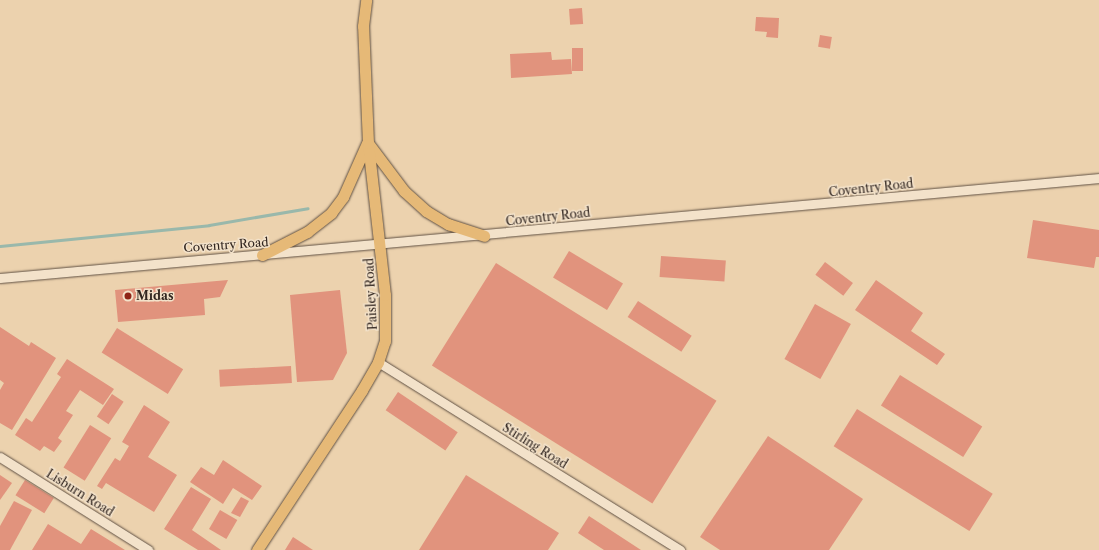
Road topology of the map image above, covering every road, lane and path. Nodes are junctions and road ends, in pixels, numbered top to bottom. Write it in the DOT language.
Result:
graph roads {
  1 [pos="366,0"];
  2 [pos="368,143"];
  3 [pos="1099,178"];
  4 [pos="484,236"];
  5 [pos="380,244"];
  6 [pos="262,255"];
  7 [pos="0,278"];
  8 [pos="378,362"];
  9 [pos="0,457"];
  10 [pos="148,550"];
  11 [pos="257,550"];
  12 [pos="680,550"];
  1 -- 2 [label="main road, Paisley Road"];
  2 -- 4 [label="main road"];
  2 -- 5 [label="main road, Paisley Road"];
  2 -- 6 [label="main road"];
  3 -- 4 [label="street, Coventry Road"];
  4 -- 5 [label="street, Coventry Road"];
  5 -- 6 [label="street, Coventry Road"];
  5 -- 8 [label="main road, Paisley Road"];
  6 -- 7 [label="street, Coventry Road"];
  8 -- 11 [label="main road, Paisley Road"];
  8 -- 12 [label="street, Stirling Road"];
  9 -- 10 [label="street, Lisburn Road"];
}
